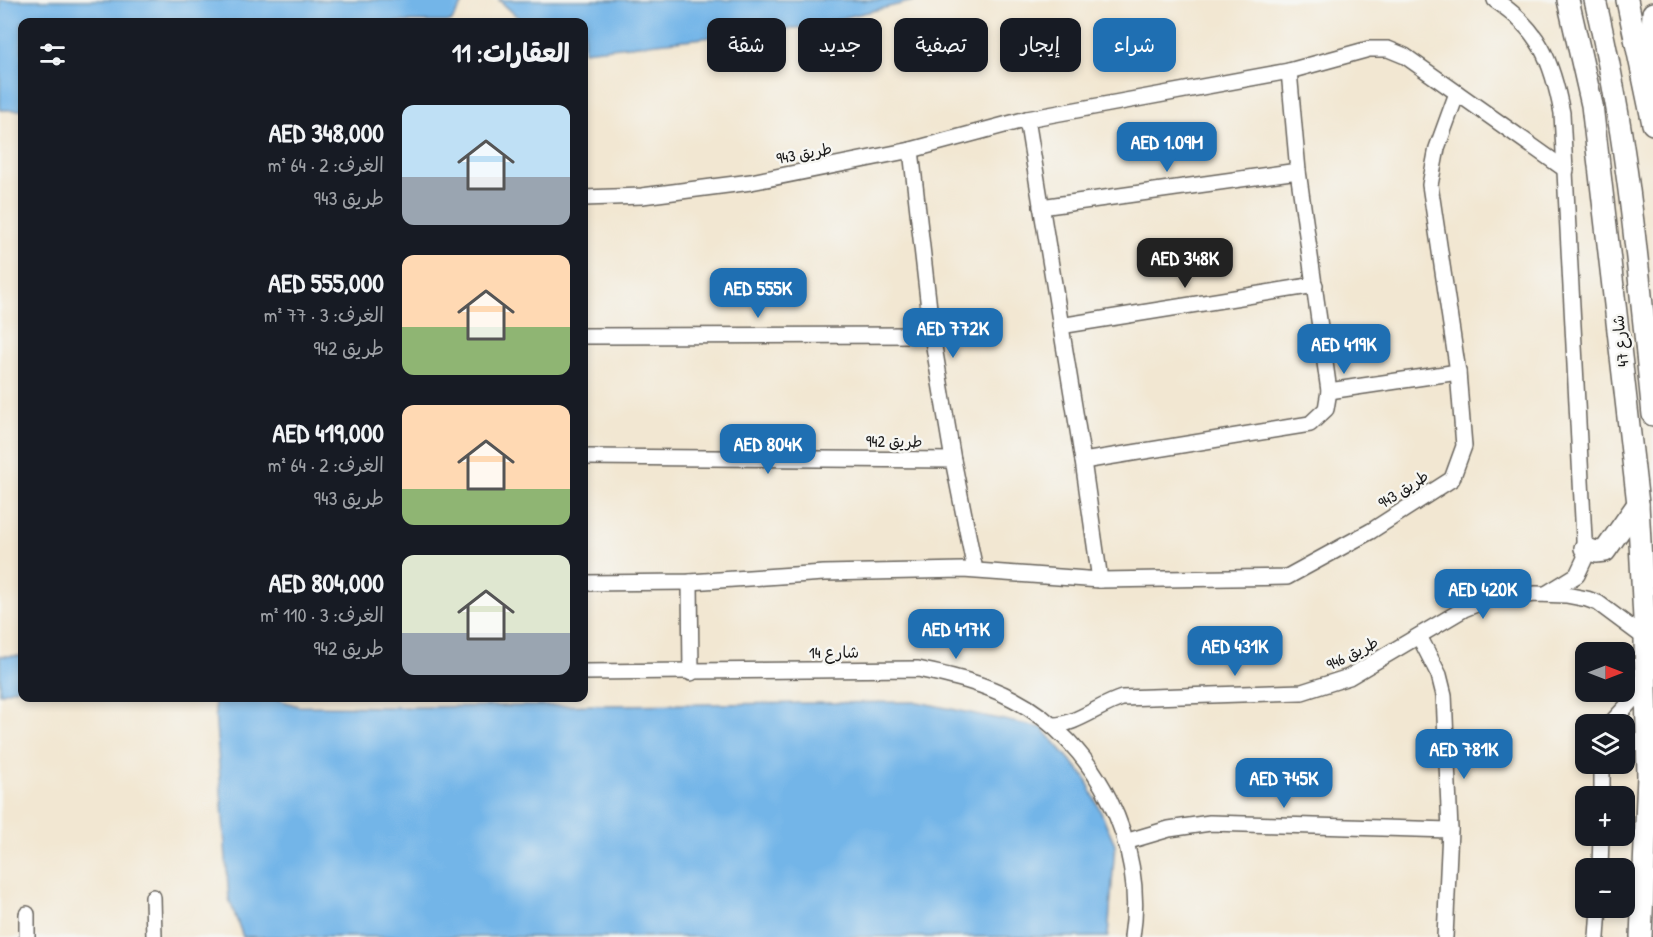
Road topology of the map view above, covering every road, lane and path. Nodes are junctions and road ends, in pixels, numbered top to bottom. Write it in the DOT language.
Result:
graph roads {
  1 [pos="1495,0"];
  2 [pos="1568,0"];
  3 [pos="1595,0"];
  4 [pos="1627,0"];
  5 [pos="1653,13"];
  6 [pos="1289,71"];
  7 [pos="1457,93"];
  8 [pos="1648,98"];
  9 [pos="1027,119"];
  10 [pos="1653,124"];
  11 [pos="911,150"];
  12 [pos="1566,170"];
  13 [pos="1298,171"];
  14 [pos="588,198"];
  15 [pos="1041,207"];
  16 [pos="1315,285"];
  17 [pos="1060,326"];
  18 [pos="932,335"];
  19 [pos="588,336"];
  20 [pos="1458,372"];
  21 [pos="1329,391"];
  22 [pos="1653,415"];
  23 [pos="588,457"];
  24 [pos="953,460"];
  25 [pos="1083,461"];
  26 [pos="1638,504"];
  27 [pos="1585,548"];
  28 [pos="975,570"];
  29 [pos="1100,580"];
  30 [pos="690,582"];
  31 [pos="588,583"];
  32 [pos="1546,594"];
  33 [pos="1419,636"];
  34 [pos="1645,638"];
  35 [pos="588,672"];
  36 [pos="691,673"];
  37 [pos="1647,684"];
  38 [pos="1619,714"];
  39 [pos="1052,725"];
  40 [pos="1450,830"];
  41 [pos="1125,842"];
  42 [pos="153,897"];
  43 [pos="27,914"];
  44 [pos="1598,918"];
  45 [pos="27,937"];
  46 [pos="154,937"];
  47 [pos="1132,937"];
  48 [pos="1445,937"];
  49 [pos="1597,937"];
  50 [pos="1641,937"];
  1 -- 12 [label="street"];
  2 -- 26 [label="street, شارع 47"];
  3 -- 22 [label="street"];
  4 -- 8 [label="street"];
  5 -- 8 [label="street"];
  6 -- 7 [label="street, طريق 943"];
  6 -- 9 [label="street, طريق 943"];
  6 -- 13 [label="street"];
  7 -- 12 [label="street, طريق 943"];
  7 -- 20 [label="street, طريق 943"];
  8 -- 10 [label="street"];
  9 -- 11 [label="street, طريق 943"];
  9 -- 15 [label="street"];
  11 -- 14 [label="street, طريق 943"];
  11 -- 18 [label="street"];
  12 -- 27 [label="street"];
  13 -- 15 [label="street"];
  13 -- 16 [label="street"];
  15 -- 17 [label="street"];
  16 -- 17 [label="street"];
  16 -- 21 [label="street"];
  17 -- 25 [label="street"];
  18 -- 19 [label="street"];
  18 -- 24 [label="street"];
  20 -- 21 [label="street"];
  20 -- 29 [label="street, طريق 943"];
  21 -- 25 [label="street"];
  23 -- 24 [label="street, طريق 942"];
  24 -- 28 [label="street"];
  25 -- 29 [label="street"];
  26 -- 27 [label="street"];
  26 -- 34 [label="street, شارع 47"];
  27 -- 32 [label="street"];
  28 -- 29 [label="street, طريق 943"];
  28 -- 30 [label="street, طريق 943"];
  30 -- 31 [label="street, طريق 943"];
  30 -- 36 [label="street"];
  32 -- 33 [label="street, طريق 946"];
  32 -- 34 [label="street, طريق 946"];
  33 -- 39 [label="street, طريق 946"];
  33 -- 40 [label="street"];
  34 -- 37 [label="street, شارع 47"];
  35 -- 36 [label="street, شارع 14"];
  36 -- 39 [label="street, شارع 14"];
  37 -- 38 [label="street"];
  37 -- 50 [label="street, شارع 47"];
  39 -- 41 [label="street, شارع 14"];
  40 -- 41 [label="street"];
  40 -- 48 [label="street"];
  41 -- 47 [label="street, شارع 14"];
  42 -- 46 [label="street"];
  43 -- 45 [label="street"];
  44 -- 49 [label="street"];
}
